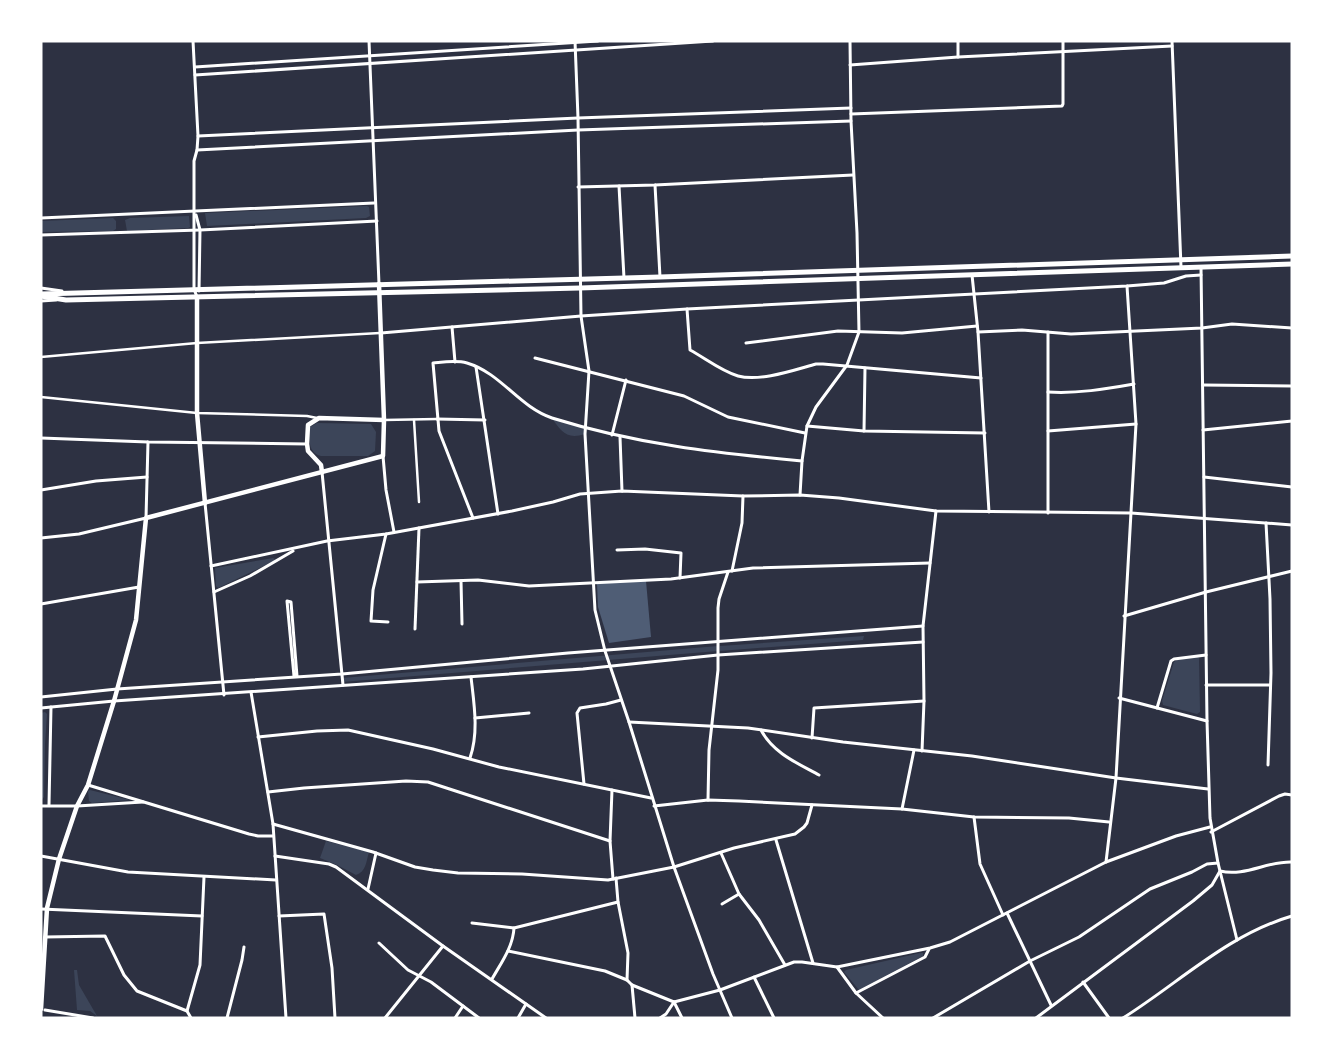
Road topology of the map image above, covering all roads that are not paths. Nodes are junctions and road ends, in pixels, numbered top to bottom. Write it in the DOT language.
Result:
graph roads {
  1 [pos="193,41"];
  2 [pos="369,41"];
  3 [pos="598,41"];
  4 [pos="713,41"];
  5 [pos="850,41"];
  6 [pos="958,41"];
  7 [pos="1063,41"];
  8 [pos="1172,41"];
  9 [pos="575,42"];
  10 [pos="1172,46"];
  11 [pos="575,51"];
  12 [pos="1063,52"];
  13 [pos="369,56"];
  14 [pos="958,57"];
  15 [pos="370,63"];
  16 [pos="850,65"];
  17 [pos="195,67"];
  18 [pos="195,76"];
  19 [pos="850,108"];
  20 [pos="851,114"];
  21 [pos="578,118"];
  22 [pos="851,121"];
  23 [pos="372,127"];
  24 [pos="578,130"];
  25 [pos="198,136"];
  26 [pos="372,140"];
  27 [pos="197,150"];
  28 [pos="853,175"];
  29 [pos="655,185"];
  30 [pos="618,186"];
  31 [pos="578,187"];
  32 [pos="374,203"];
  33 [pos="195,212"];
  34 [pos="41,218"];
  35 [pos="377,221"];
  36 [pos="194,229"];
  37 [pos="200,230"];
  38 [pos="41,235"];
  39 [pos="1292,256"];
  40 [pos="1180,260"];
  41 [pos="1292,264"];
  42 [pos="1201,266"];
  43 [pos="1181,267"];
  44 [pos="857,270"];
  45 [pos="972,274"];
  46 [pos="1201,275"];
  47 [pos="624,278"];
  48 [pos="660,278"];
  49 [pos="857,278"];
  50 [pos="580,279"];
  51 [pos="379,284"];
  52 [pos="1126,286"];
  53 [pos="41,288"];
  54 [pos="580,288"];
  55 [pos="197,289"];
  56 [pos="65,292"];
  57 [pos="379,293"];
  58 [pos="973,293"];
  59 [pos="41,295"];
  60 [pos="197,297"];
  61 [pos="66,300"];
  62 [pos="858,300"];
  63 [pos="41,301"];
  64 [pos="687,309"];
  65 [pos="581,316"];
  66 [pos="977,326"];
  67 [pos="452,327"];
  68 [pos="1202,328"];
  69 [pos="1292,328"];
  70 [pos="1130,330"];
  71 [pos="859,332"];
  72 [pos="978,332"];
  73 [pos="1048,332"];
  74 [pos="380,333"];
  75 [pos="746,342"];
  76 [pos="197,344"];
  77 [pos="41,357"];
  78 [pos="536,358"];
  79 [pos="455,362"];
  80 [pos="848,365"];
  81 [pos="476,367"];
  82 [pos="866,368"];
  83 [pos="589,371"];
  84 [pos="981,378"];
  85 [pos="626,380"];
  86 [pos="1134,384"];
  87 [pos="1203,385"];
  88 [pos="1292,386"];
  89 [pos="1048,392"];
  90 [pos="41,396"];
  91 [pos="197,413"];
  92 [pos="319,418"];
  93 [pos="437,419"];
  94 [pos="384,420"];
  95 [pos="414,420"];
  96 [pos="485,420"];
  97 [pos="1292,421"];
  98 [pos="1136,424"];
  99 [pos="807,426"];
  100 [pos="585,427"];
  101 [pos="1203,430"];
  102 [pos="864,431"];
  103 [pos="1048,431"];
  104 [pos="805,433"];
  105 [pos="985,433"];
  106 [pos="612,435"];
  107 [pos="620,437"];
  108 [pos="41,438"];
  109 [pos="148,442"];
  110 [pos="199,443"];
  111 [pos="307,444"];
  112 [pos="383,456"];
  113 [pos="802,461"];
  114 [pos="322,472"];
  115 [pos="147,477"];
  116 [pos="1204,477"];
  117 [pos="1292,487"];
  118 [pos="41,490"];
  119 [pos="622,491"];
  120 [pos="588,493"];
  121 [pos="800,495"];
  122 [pos="743,496"];
  123 [pos="419,502"];
  124 [pos="204,503"];
  125 [pos="936,511"];
  126 [pos="989,512"];
  127 [pos="1048,513"];
  128 [pos="1131,513"];
  129 [pos="498,514"];
  130 [pos="146,518"];
  131 [pos="473,518"];
  132 [pos="1205,520"];
  133 [pos="1266,523"];
  134 [pos="1292,526"];
  135 [pos="419,528"];
  136 [pos="394,532"];
  137 [pos="386,534"];
  138 [pos="41,538"];
  139 [pos="327,541"];
  140 [pos="297,549"];
  141 [pos="617,550"];
  142 [pos="930,564"];
  143 [pos="211,566"];
  144 [pos="1292,571"];
  145 [pos="730,572"];
  146 [pos="680,578"];
  147 [pos="1268,578"];
  148 [pos="461,581"];
  149 [pos="417,582"];
  150 [pos="593,583"];
  151 [pos="139,587"];
  152 [pos="214,592"];
  153 [pos="1206,592"];
  154 [pos="41,604"];
  155 [pos="1124,616"];
  156 [pos="388,622"];
  157 [pos="462,624"];
  158 [pos="923,626"];
  159 [pos="415,629"];
  160 [pos="718,641"];
  161 [pos="922,642"];
  162 [pos="604,651"];
  163 [pos="1206,654"];
  164 [pos="718,656"];
  165 [pos="610,665"];
  166 [pos="342,674"];
  167 [pos="296,676"];
  168 [pos="471,677"];
  169 [pos="222,682"];
  170 [pos="342,685"];
  171 [pos="1206,685"];
  172 [pos="1270,685"];
  173 [pos="118,690"];
  174 [pos="251,692"];
  175 [pos="224,694"];
  176 [pos="41,697"];
  177 [pos="1119,698"];
  178 [pos="622,700"];
  179 [pos="114,701"];
  180 [pos="924,701"];
  181 [pos="51,707"];
  182 [pos="41,708"];
  183 [pos="1157,708"];
  184 [pos="529,713"];
  185 [pos="475,718"];
  186 [pos="1207,721"];
  187 [pos="628,722"];
  188 [pos="712,725"];
  189 [pos="761,730"];
  190 [pos="258,736"];
  191 [pos="812,738"];
  192 [pos="914,750"];
  193 [pos="922,751"];
  194 [pos="470,758"];
  195 [pos="1268,765"];
  196 [pos="819,775"];
  197 [pos="1116,778"];
  198 [pos="584,784"];
  199 [pos="88,785"];
  200 [pos="1208,789"];
  201 [pos="612,790"];
  202 [pos="268,792"];
  203 [pos="1292,795"];
  204 [pos="651,798"];
  205 [pos="708,800"];
  206 [pos="146,802"];
  207 [pos="49,805"];
  208 [pos="812,805"];
  209 [pos="41,806"];
  210 [pos="77,806"];
  211 [pos="654,806"];
  212 [pos="902,810"];
  213 [pos="974,817"];
  214 [pos="1109,822"];
  215 [pos="272,824"];
  216 [pos="1210,827"];
  217 [pos="1211,832"];
  218 [pos="273,836"];
  219 [pos="776,840"];
  220 [pos="610,841"];
  221 [pos="376,853"];
  222 [pos="721,853"];
  223 [pos="41,856"];
  224 [pos="275,856"];
  225 [pos="59,859"];
  226 [pos="1106,862"];
  227 [pos="1292,862"];
  228 [pos="1218,863"];
  229 [pos="674,867"];
  230 [pos="1220,871"];
  231 [pos="204,877"];
  232 [pos="614,878"];
  233 [pos="276,880"];
  234 [pos="368,889"];
  235 [pos="739,894"];
  236 [pos="618,902"];
  237 [pos="722,904"];
  238 [pos="47,908"];
  239 [pos="41,909"];
  240 [pos="1005,914"];
  241 [pos="202,916"];
  242 [pos="279,916"];
  243 [pos="1292,916"];
  244 [pos="472,923"];
  245 [pos="514,928"];
  246 [pos="45,937"];
  247 [pos="1237,940"];
  248 [pos="380,943"];
  249 [pos="443,946"];
  250 [pos="244,947"];
  251 [pos="930,948"];
  252 [pos="508,951"];
  253 [pos="1030,961"];
  254 [pos="813,963"];
  255 [pos="785,965"];
  256 [pos="837,967"];
  257 [pos="418,977"];
  258 [pos="754,977"];
  259 [pos="492,980"];
  260 [pos="627,980"];
  261 [pos="1083,982"];
  262 [pos="632,985"];
  263 [pos="720,990"];
  264 [pos="856,993"];
  265 [pos="674,1002"];
  266 [pos="526,1004"];
  267 [pos="1052,1005"];
  268 [pos="464,1006"];
  269 [pos="43,1010"];
  270 [pos="187,1011"];
  271 [pos="93,1018"];
  272 [pos="191,1018"];
  273 [pos="227,1018"];
  274 [pos="286,1018"];
  275 [pos="335,1018"];
  276 [pos="385,1018"];
  277 [pos="455,1018"];
  278 [pos="479,1018"];
  279 [pos="518,1018"];
  280 [pos="546,1018"];
  281 [pos="635,1018"];
  282 [pos="660,1018"];
  283 [pos="682,1018"];
  284 [pos="732,1018"];
  285 [pos="774,1018"];
  286 [pos="883,1018"];
  287 [pos="933,1018"];
  288 [pos="1036,1018"];
  289 [pos="1109,1018"];
  290 [pos="1123,1018"];
  1 -- 17 [label="street"];
  2 -- 13 [label="street"];
  3 -- 9 [label="street"];
  4 -- 11 [label="street"];
  5 -- 16 [label="street"];
  6 -- 14 [label="street"];
  7 -- 12 [label="street"];
  8 -- 10 [label="street"];
  9 -- 11 [label="street"];
  9 -- 13 [label="street"];
  10 -- 12 [label="street"];
  10 -- 40 [label="street"];
  11 -- 15 [label="street"];
  11 -- 21 [label="street"];
  12 -- 14 [label="street"];
  12 -- 20 [label="street"];
  13 -- 15 [label="street"];
  13 -- 17 [label="street"];
  14 -- 16 [label="street"];
  15 -- 18 [label="street"];
  15 -- 23 [label="street"];
  16 -- 19 [label="street"];
  17 -- 18 [label="street"];
  18 -- 25 [label="street"];
  19 -- 20 [label="street"];
  19 -- 21 [label="street"];
  20 -- 22 [label="street"];
  21 -- 23 [label="street"];
  21 -- 24 [label="street"];
  22 -- 24 [label="street"];
  22 -- 28 [label="street"];
  23 -- 25 [label="street"];
  23 -- 26 [label="street"];
  24 -- 26 [label="street"];
  24 -- 31 [label="street"];
  25 -- 27 [label="street"];
  26 -- 27 [label="street"];
  26 -- 32 [label="street"];
  27 -- 33 [label="street"];
  28 -- 29 [label="street"];
  28 -- 44 [label="street"];
  29 -- 30 [label="street"];
  29 -- 48 [label="street"];
  30 -- 31 [label="street"];
  30 -- 47 [label="street"];
  31 -- 50 [label="street"];
  32 -- 33 [label="street"];
  32 -- 35 [label="street"];
  33 -- 34 [label="street"];
  33 -- 36 [label="street"];
  33 -- 37 [label="street"];
  35 -- 37 [label="street"];
  35 -- 51 [label="street"];
  36 -- 37 [label="street"];
  36 -- 38 [label="street"];
  36 -- 55 [label="street"];
  37 -- 55 [label="street"];
  39 -- 40 [label="highway"];
  40 -- 43 [label="street"];
  40 -- 44 [label="highway"];
  41 -- 42 [label="highway"];
  42 -- 43 [label="highway"];
  42 -- 46 [label="street"];
  43 -- 45 [label="highway"];
  44 -- 48 [label="highway"];
  44 -- 49 [label="street"];
  45 -- 49 [label="highway"];
  45 -- 58 [label="street"];
  46 -- 52 [label="street"];
  46 -- 68 [label="street"];
  47 -- 48 [label="highway"];
  47 -- 50 [label="highway"];
  49 -- 54 [label="highway"];
  49 -- 62 [label="street"];
  50 -- 51 [label="highway"];
  50 -- 54 [label="street"];
  51 -- 55 [label="highway"];
  51 -- 57 [label="main road"];
  52 -- 58 [label="street"];
  52 -- 70 [label="street"];
  53 -- 56 [label="street"];
  54 -- 57 [label="highway"];
  54 -- 65 [label="street"];
  55 -- 56 [label="highway"];
  55 -- 60 [label="street"];
  56 -- 59 [label="highway"];
  57 -- 60 [label="highway"];
  57 -- 74 [label="main road"];
  58 -- 62 [label="street"];
  58 -- 66 [label="street"];
  59 -- 61 [label="highway"];
  60 -- 61 [label="highway"];
  60 -- 76 [label="main road"];
  61 -- 63 [label="street"];
  62 -- 64 [label="street"];
  62 -- 71 [label="street"];
  64 -- 65 [label="street"];
  64 -- 80 [label="street"];
  65 -- 67 [label="street"];
  65 -- 83 [label="street"];
  66 -- 71 [label="street"];
  66 -- 72 [label="street"];
  67 -- 74 [label="street"];
  67 -- 79 [label="street"];
  68 -- 69 [label="street"];
  68 -- 70 [label="street"];
  68 -- 87 [label="street"];
  70 -- 73 [label="street"];
  70 -- 86 [label="street"];
  71 -- 75 [label="street"];
  71 -- 80 [label="street"];
  72 -- 73 [label="street"];
  72 -- 84 [label="street"];
  73 -- 89 [label="street"];
  74 -- 76 [label="street"];
  74 -- 94 [label="main road"];
  76 -- 77 [label="street"];
  76 -- 91 [label="main road"];
  78 -- 83 [label="street"];
  79 -- 81 [label="street"];
  79 -- 93 [label="street"];
  80 -- 82 [label="street"];
  80 -- 99 [label="street"];
  81 -- 96 [label="street"];
  81 -- 100 [label="street"];
  82 -- 84 [label="street"];
  82 -- 102 [label="street"];
  83 -- 85 [label="street"];
  83 -- 100 [label="street"];
  84 -- 105 [label="street"];
  85 -- 104 [label="street"];
  85 -- 106 [label="street"];
  86 -- 89 [label="street"];
  86 -- 98 [label="street"];
  87 -- 88 [label="street"];
  87 -- 101 [label="street"];
  89 -- 103 [label="street"];
  90 -- 91 [label="street"];
  91 -- 92 [label="street"];
  91 -- 110 [label="main road"];
  92 -- 94 [label="main road"];
  92 -- 111 [label="main road"];
  93 -- 95 [label="street"];
  93 -- 96 [label="street"];
  93 -- 131 [label="street"];
  94 -- 95 [label="street"];
  94 -- 112 [label="main road"];
  95 -- 123 [label="street"];
  96 -- 129 [label="street"];
  97 -- 101 [label="street"];
  98 -- 103 [label="street"];
  98 -- 128 [label="street"];
  99 -- 102 [label="street"];
  99 -- 104 [label="street"];
  100 -- 106 [label="street"];
  100 -- 120 [label="street"];
  101 -- 116 [label="street"];
  102 -- 105 [label="street"];
  103 -- 127 [label="street"];
  104 -- 113 [label="street"];
  105 -- 126 [label="street"];
  106 -- 107 [label="street"];
  107 -- 113 [label="street"];
  107 -- 119 [label="street"];
  108 -- 109 [label="street"];
  109 -- 110 [label="street"];
  109 -- 115 [label="street"];
  110 -- 111 [label="street"];
  110 -- 124 [label="main road"];
  111 -- 114 [label="main road"];
  112 -- 114 [label="main road"];
  112 -- 136 [label="street"];
  113 -- 121 [label="street"];
  114 -- 124 [label="main road"];
  114 -- 139 [label="street"];
  115 -- 118 [label="street"];
  115 -- 130 [label="street"];
  116 -- 117 [label="street"];
  116 -- 132 [label="street"];
  119 -- 120 [label="street"];
  119 -- 122 [label="street"];
  120 -- 129 [label="street"];
  120 -- 150 [label="street"];
  121 -- 122 [label="street"];
  121 -- 125 [label="street"];
  122 -- 145 [label="street"];
  124 -- 130 [label="main road"];
  124 -- 143 [label="street"];
  125 -- 126 [label="street"];
  125 -- 142 [label="street"];
  126 -- 127 [label="street"];
  127 -- 128 [label="street"];
  128 -- 132 [label="street"];
  128 -- 155 [label="street"];
  129 -- 131 [label="street"];
  130 -- 138 [label="street"];
  130 -- 151 [label="main road"];
  131 -- 135 [label="street"];
  132 -- 133 [label="street"];
  132 -- 153 [label="street"];
  133 -- 134 [label="street"];
  133 -- 147 [label="street"];
  135 -- 136 [label="street"];
  135 -- 149 [label="street"];
  136 -- 137 [label="street"];
  137 -- 139 [label="street"];
  137 -- 156 [label="street"];
  139 -- 140 [label="street"];
  139 -- 166 [label="street"];
  140 -- 143 [label="street"];
  140 -- 152 [label="street"];
  141 -- 146 [label="street"];
  142 -- 145 [label="street"];
  142 -- 158 [label="street"];
  143 -- 152 [label="street"];
  144 -- 147 [label="street"];
  145 -- 146 [label="street"];
  145 -- 160 [label="street"];
  146 -- 150 [label="street"];
  147 -- 153 [label="street"];
  147 -- 172 [label="street"];
  148 -- 149 [label="street"];
  148 -- 150 [label="street"];
  148 -- 157 [label="street"];
  149 -- 159 [label="street"];
  150 -- 162 [label="street"];
  151 -- 154 [label="street"];
  151 -- 173 [label="main road"];
  152 -- 169 [label="street"];
  153 -- 155 [label="street"];
  153 -- 163 [label="street"];
  155 -- 177 [label="street"];
  158 -- 160 [label="street"];
  158 -- 161 [label="street"];
  160 -- 162 [label="street"];
  160 -- 164 [label="street"];
  161 -- 164 [label="street"];
  161 -- 180 [label="street"];
  162 -- 165 [label="street"];
  162 -- 166 [label="street"];
  163 -- 171 [label="street"];
  163 -- 183 [label="street"];
  164 -- 165 [label="street"];
  164 -- 188 [label="street"];
  165 -- 168 [label="street"];
  165 -- 178 [label="street"];
  166 -- 167 [label="street"];
  166 -- 170 [label="street"];
  167 -- 167 [label="street"];
  167 -- 169 [label="street"];
  168 -- 170 [label="street"];
  168 -- 185 [label="street"];
  169 -- 173 [label="street"];
  169 -- 175 [label="street"];
  170 -- 174 [label="street"];
  171 -- 172 [label="street"];
  171 -- 186 [label="street"];
  172 -- 195 [label="street"];
  173 -- 176 [label="street"];
  173 -- 179 [label="main road"];
  174 -- 175 [label="street"];
  174 -- 190 [label="street"];
  175 -- 179 [label="street"];
  177 -- 183 [label="street"];
  177 -- 197 [label="street"];
  178 -- 187 [label="street"];
  178 -- 198 [label="street"];
  179 -- 181 [label="street"];
  179 -- 199 [label="main road"];
  180 -- 191 [label="street"];
  180 -- 193 [label="street"];
  181 -- 182 [label="street"];
  181 -- 207 [label="street"];
  183 -- 186 [label="street"];
  184 -- 185 [label="street"];
  185 -- 194 [label="street"];
  186 -- 200 [label="street"];
  187 -- 188 [label="street"];
  187 -- 204 [label="street"];
  188 -- 189 [label="street"];
  188 -- 205 [label="street"];
  189 -- 191 [label="street"];
  189 -- 196 [label="street"];
  190 -- 194 [label="street"];
  190 -- 202 [label="street"];
  191 -- 192 [label="street"];
  192 -- 193 [label="street"];
  192 -- 212 [label="street"];
  193 -- 197 [label="street"];
  194 -- 198 [label="street"];
  197 -- 200 [label="street"];
  197 -- 214 [label="street"];
  198 -- 201 [label="street"];
  199 -- 206 [label="street"];
  199 -- 210 [label="main road"];
  200 -- 216 [label="street"];
  201 -- 204 [label="street"];
  201 -- 220 [label="street"];
  202 -- 215 [label="street"];
  202 -- 220 [label="street"];
  203 -- 217 [label="street"];
  204 -- 211 [label="street"];
  205 -- 208 [label="street"];
  205 -- 211 [label="street"];
  206 -- 210 [label="street"];
  206 -- 218 [label="street"];
  207 -- 209 [label="street"];
  207 -- 210 [label="street"];
  208 -- 212 [label="street"];
  208 -- 219 [label="street"];
  210 -- 225 [label="main road"];
  211 -- 229 [label="street"];
  212 -- 213 [label="street"];
  213 -- 214 [label="street"];
  213 -- 240 [label="street"];
  214 -- 226 [label="street"];
  215 -- 218 [label="street"];
  215 -- 221 [label="street"];
  216 -- 217 [label="street"];
  216 -- 226 [label="street"];
  217 -- 228 [label="street"];
  218 -- 224 [label="street"];
  219 -- 222 [label="street"];
  219 -- 254 [label="street"];
  220 -- 232 [label="street"];
  221 -- 232 [label="street"];
  221 -- 234 [label="street"];
  222 -- 229 [label="street"];
  222 -- 235 [label="street"];
  223 -- 225 [label="street"];
  224 -- 233 [label="street"];
  224 -- 234 [label="street"];
  225 -- 231 [label="street"];
  225 -- 238 [label="main road"];
  226 -- 240 [label="street"];
  227 -- 230 [label="street"];
  228 -- 230 [label="street"];
  228 -- 253 [label="street"];
  229 -- 232 [label="street"];
  229 -- 263 [label="street"];
  230 -- 247 [label="street"];
  230 -- 261 [label="street"];
  231 -- 233 [label="street"];
  231 -- 241 [label="street"];
  232 -- 236 [label="street"];
  233 -- 242 [label="street"];
  234 -- 249 [label="street"];
  235 -- 237 [label="street"];
  235 -- 255 [label="street"];
  236 -- 245 [label="street"];
  236 -- 260 [label="street"];
  238 -- 239 [label="street"];
  238 -- 241 [label="street"];
  238 -- 246 [label="main road"];
  240 -- 251 [label="street"];
  240 -- 253 [label="street"];
  241 -- 270 [label="street"];
  242 -- 274 [label="street"];
  242 -- 275 [label="street"];
  243 -- 247 [label="street"];
  244 -- 245 [label="street"];
  245 -- 252 [label="street"];
  246 -- 269 [label="main road"];
  246 -- 270 [label="street"];
  247 -- 290 [label="street"];
  248 -- 257 [label="street"];
  249 -- 257 [label="street"];
  249 -- 259 [label="street"];
  250 -- 273 [label="street"];
  251 -- 256 [label="street"];
  251 -- 264 [label="street"];
  252 -- 259 [label="street"];
  252 -- 260 [label="street"];
  253 -- 267 [label="street"];
  253 -- 287 [label="street"];
  254 -- 255 [label="street"];
  254 -- 256 [label="street"];
  255 -- 258 [label="street"];
  256 -- 264 [label="street"];
  257 -- 268 [label="street"];
  257 -- 276 [label="street"];
  258 -- 263 [label="street"];
  258 -- 285 [label="street"];
  259 -- 266 [label="street"];
  260 -- 262 [label="street"];
  261 -- 267 [label="street"];
  261 -- 289 [label="street"];
  262 -- 265 [label="street"];
  262 -- 281 [label="street"];
  263 -- 265 [label="street"];
  263 -- 284 [label="street"];
  264 -- 286 [label="street"];
  265 -- 282 [label="street"];
  265 -- 283 [label="street"];
  266 -- 279 [label="street"];
  266 -- 280 [label="street"];
  267 -- 288 [label="street"];
  268 -- 277 [label="street"];
  268 -- 278 [label="street"];
  269 -- 271 [label="street"];
  270 -- 272 [label="street"];
}
